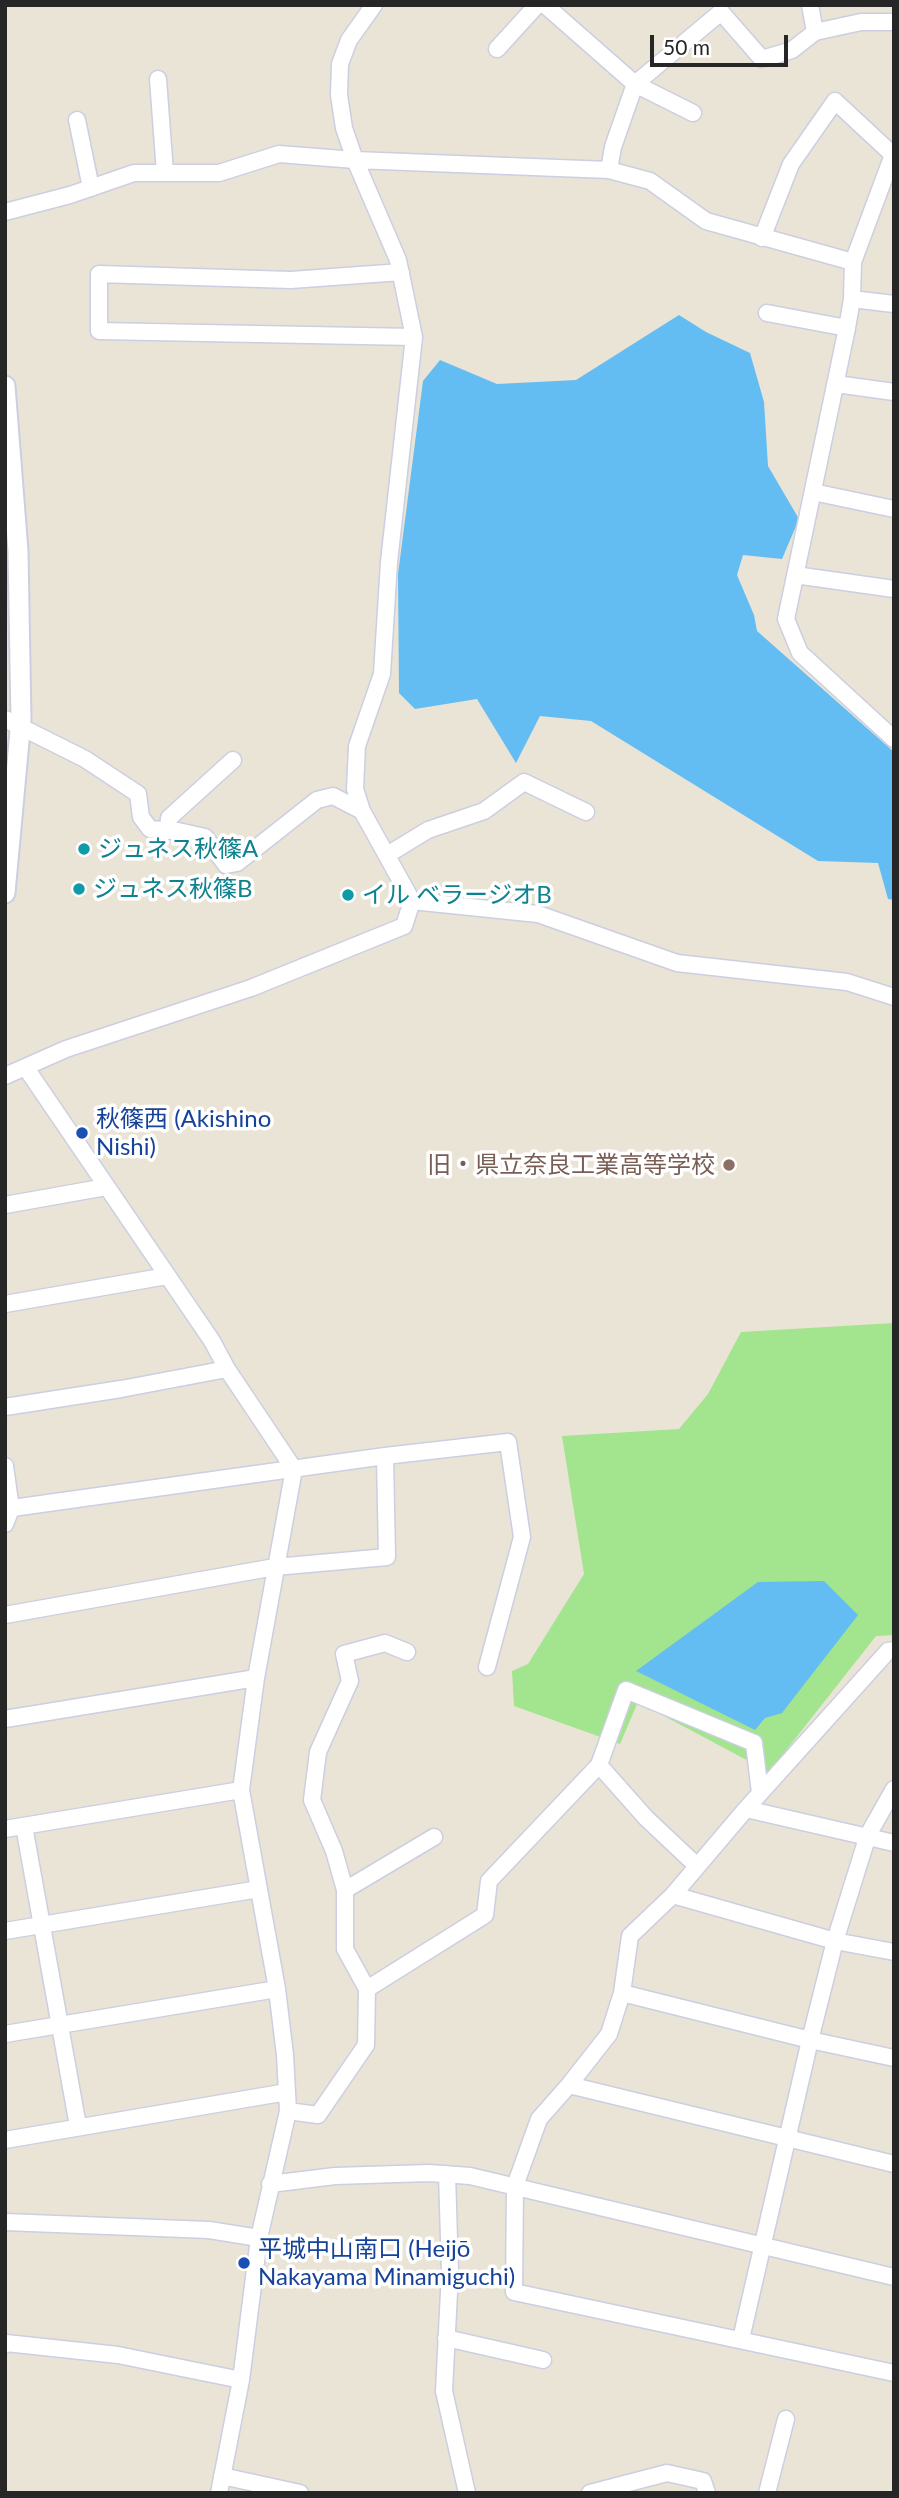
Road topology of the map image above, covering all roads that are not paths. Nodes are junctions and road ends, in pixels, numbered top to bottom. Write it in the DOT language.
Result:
graph roads {
  1 [pos="374,5"];
  2 [pos="537,5"];
  3 [pos="545,5"];
  4 [pos="810,5"];
  5 [pos="894,22"];
  6 [pos="815,32"];
  7 [pos="497,49"];
  8 [pos="158,79"];
  9 [pos="635,84"];
  10 [pos="693,113"];
  11 [pos="77,120"];
  12 [pos="893,153"];
  13 [pos="355,160"];
  14 [pos="609,170"];
  15 [pos="165,173"];
  16 [pos="91,188"];
  17 [pos="894,202"];
  18 [pos="876,203"];
  19 [pos="5,212"];
  20 [pos="762,238"];
  21 [pos="853,262"];
  22 [pos="401,272"];
  23 [pos="852,299"];
  24 [pos="894,304"];
  25 [pos="767,313"];
  26 [pos="847,328"];
  27 [pos="414,337"];
  28 [pos="836,384"];
  29 [pos="5,386"];
  30 [pos="894,392"];
  31 [pos="813,492"];
  32 [pos="894,509"];
  33 [pos="795,575"];
  34 [pos="894,589"];
  35 [pos="13,723"];
  36 [pos="894,739"];
  37 [pos="233,760"];
  38 [pos="362,811"];
  39 [pos="586,812"];
  40 [pos="168,831"];
  41 [pos="387,855"];
  42 [pos="5,893"];
  43 [pos="412,901"];
  44 [pos="894,997"];
  45 [pos="26,1068"];
  46 [pos="5,1076"];
  47 [pos="106,1187"];
  48 [pos="5,1205"];
  49 [pos="167,1276"];
  50 [pos="5,1304"];
  51 [pos="227,1369"];
  52 [pos="5,1407"];
  53 [pos="385,1456"];
  54 [pos="5,1466"];
  55 [pos="294,1469"];
  56 [pos="7,1514"];
  57 [pos="275,1567"];
  58 [pos="5,1615"];
  59 [pos="894,1650"];
  60 [pos="407,1652"];
  61 [pos="487,1667"];
  62 [pos="256,1678"];
  63 [pos="5,1719"];
  64 [pos="599,1765"];
  65 [pos="894,1789"];
  66 [pos="241,1790"];
  67 [pos="760,1793"];
  68 [pos="746,1810"];
  69 [pos="24,1826"];
  70 [pos="5,1829"];
  71 [pos="868,1835"];
  72 [pos="434,1837"];
  73 [pos="894,1843"];
  74 [pos="697,1866"];
  75 [pos="258,1889"];
  76 [pos="345,1890"];
  77 [pos="673,1895"];
  78 [pos="41,1925"];
  79 [pos="5,1931"];
  80 [pos="835,1941"];
  81 [pos="894,1952"];
  82 [pos="277,1989"];
  83 [pos="367,1989"];
  84 [pos="622,1993"];
  85 [pos="61,2025"];
  86 [pos="5,2034"];
  87 [pos="810,2040"];
  88 [pos="894,2058"];
  89 [pos="569,2085"];
  90 [pos="287,2092"];
  91 [pos="288,2111"];
  92 [pos="78,2126"];
  93 [pos="5,2140"];
  94 [pos="787,2140"];
  95 [pos="894,2164"];
  96 [pos="447,2174"];
  97 [pos="270,2184"];
  98 [pos="515,2186"];
  99 [pos="5,2222"];
  100 [pos="259,2238"];
  101 [pos="763,2245"];
  102 [pos="894,2277"];
  103 [pos="446,2338"];
  104 [pos="741,2339"];
  105 [pos="5,2345"];
  106 [pos="543,2360"];
  107 [pos="894,2373"];
  108 [pos="241,2380"];
  109 [pos="786,2419"];
  110 [pos="221,2485"];
  111 [pos="300,2493"];
  112 [pos="467,2493"];
  113 [pos="590,2493"];
  114 [pos="707,2493"];
  115 [pos="767,2493"];
  1 -- 13 [label="street"];
  2 -- 7 [label="street"];
  3 -- 9 [label="street"];
  4 -- 6 [label="street"];
  5 -- 6 [label="street"];
  6 -- 9 [label="street"];
  8 -- 15 [label="street"];
  9 -- 10 [label="street"];
  9 -- 14 [label="street"];
  11 -- 16 [label="street"];
  12 -- 18 [label="street"];
  12 -- 20 [label="street"];
  13 -- 14 [label="street"];
  13 -- 15 [label="street"];
  13 -- 22 [label="street"];
  14 -- 20 [label="street"];
  15 -- 16 [label="street"];
  16 -- 19 [label="street"];
  17 -- 18 [label="street"];
  18 -- 21 [label="street"];
  20 -- 21 [label="street"];
  21 -- 23 [label="street"];
  22 -- 27 [label="street"];
  22 -- 27 [label="street"];
  23 -- 24 [label="street"];
  23 -- 26 [label="street"];
  25 -- 26 [label="street"];
  26 -- 28 [label="street"];
  27 -- 38 [label="street"];
  28 -- 30 [label="street"];
  28 -- 31 [label="street"];
  29 -- 35 [label="street"];
  31 -- 32 [label="street"];
  31 -- 33 [label="street"];
  33 -- 34 [label="street"];
  33 -- 36 [label="street"];
  35 -- 40 [label="street"];
  35 -- 42 [label="street"];
  37 -- 40 [label="street"];
  38 -- 40 [label="street"];
  38 -- 41 [label="street"];
  39 -- 41 [label="street"];
  41 -- 43 [label="street"];
  43 -- 44 [label="street"];
  43 -- 45 [label="street"];
  45 -- 46 [label="street"];
  45 -- 47 [label="street"];
  47 -- 48 [label="street"];
  47 -- 49 [label="street"];
  49 -- 50 [label="street"];
  49 -- 51 [label="street"];
  51 -- 52 [label="street"];
  51 -- 55 [label="street"];
  53 -- 55 [label="street"];
  53 -- 57 [label="street"];
  53 -- 61 [label="street"];
  54 -- 56 [label="street"];
  55 -- 56 [label="street"];
  55 -- 57 [label="street"];
  57 -- 58 [label="street"];
  57 -- 62 [label="street"];
  59 -- 67 [label="street"];
  60 -- 76 [label="street"];
  62 -- 63 [label="street"];
  62 -- 66 [label="street"];
  64 -- 67 [label="street"];
  64 -- 74 [label="street"];
  64 -- 83 [label="street"];
  65 -- 71 [label="street"];
  66 -- 69 [label="street"];
  66 -- 75 [label="street"];
  67 -- 68 [label="street"];
  68 -- 71 [label="street"];
  68 -- 74 [label="street"];
  69 -- 70 [label="street"];
  69 -- 78 [label="street"];
  71 -- 73 [label="street"];
  71 -- 80 [label="street"];
  72 -- 76 [label="street"];
  74 -- 77 [label="street"];
  75 -- 78 [label="street"];
  75 -- 82 [label="street"];
  76 -- 83 [label="street"];
  77 -- 80 [label="street"];
  77 -- 84 [label="street"];
  78 -- 79 [label="street"];
  78 -- 85 [label="street"];
  80 -- 81 [label="street"];
  80 -- 87 [label="street"];
  82 -- 85 [label="street"];
  82 -- 90 [label="street"];
  83 -- 91 [label="street"];
  84 -- 87 [label="street"];
  84 -- 89 [label="street"];
  85 -- 86 [label="street"];
  85 -- 92 [label="street"];
  87 -- 88 [label="street"];
  87 -- 94 [label="street"];
  89 -- 94 [label="street"];
  89 -- 98 [label="street"];
  90 -- 91 [label="street"];
  90 -- 92 [label="street"];
  91 -- 97 [label="street"];
  92 -- 93 [label="street"];
  94 -- 95 [label="street"];
  94 -- 101 [label="street"];
  96 -- 97 [label="street"];
  96 -- 98 [label="street"];
  96 -- 103 [label="street"];
  97 -- 100 [label="street"];
  98 -- 101 [label="street"];
  98 -- 104 [label="street"];
  99 -- 100 [label="street"];
  100 -- 108 [label="street"];
  101 -- 102 [label="street"];
  101 -- 104 [label="street"];
  103 -- 106 [label="street"];
  103 -- 112 [label="street"];
  104 -- 107 [label="street"];
  105 -- 108 [label="street"];
  108 -- 110 [label="street"];
  109 -- 115 [label="street"];
  110 -- 111 [label="street"];
  113 -- 114 [label="street"];
}
